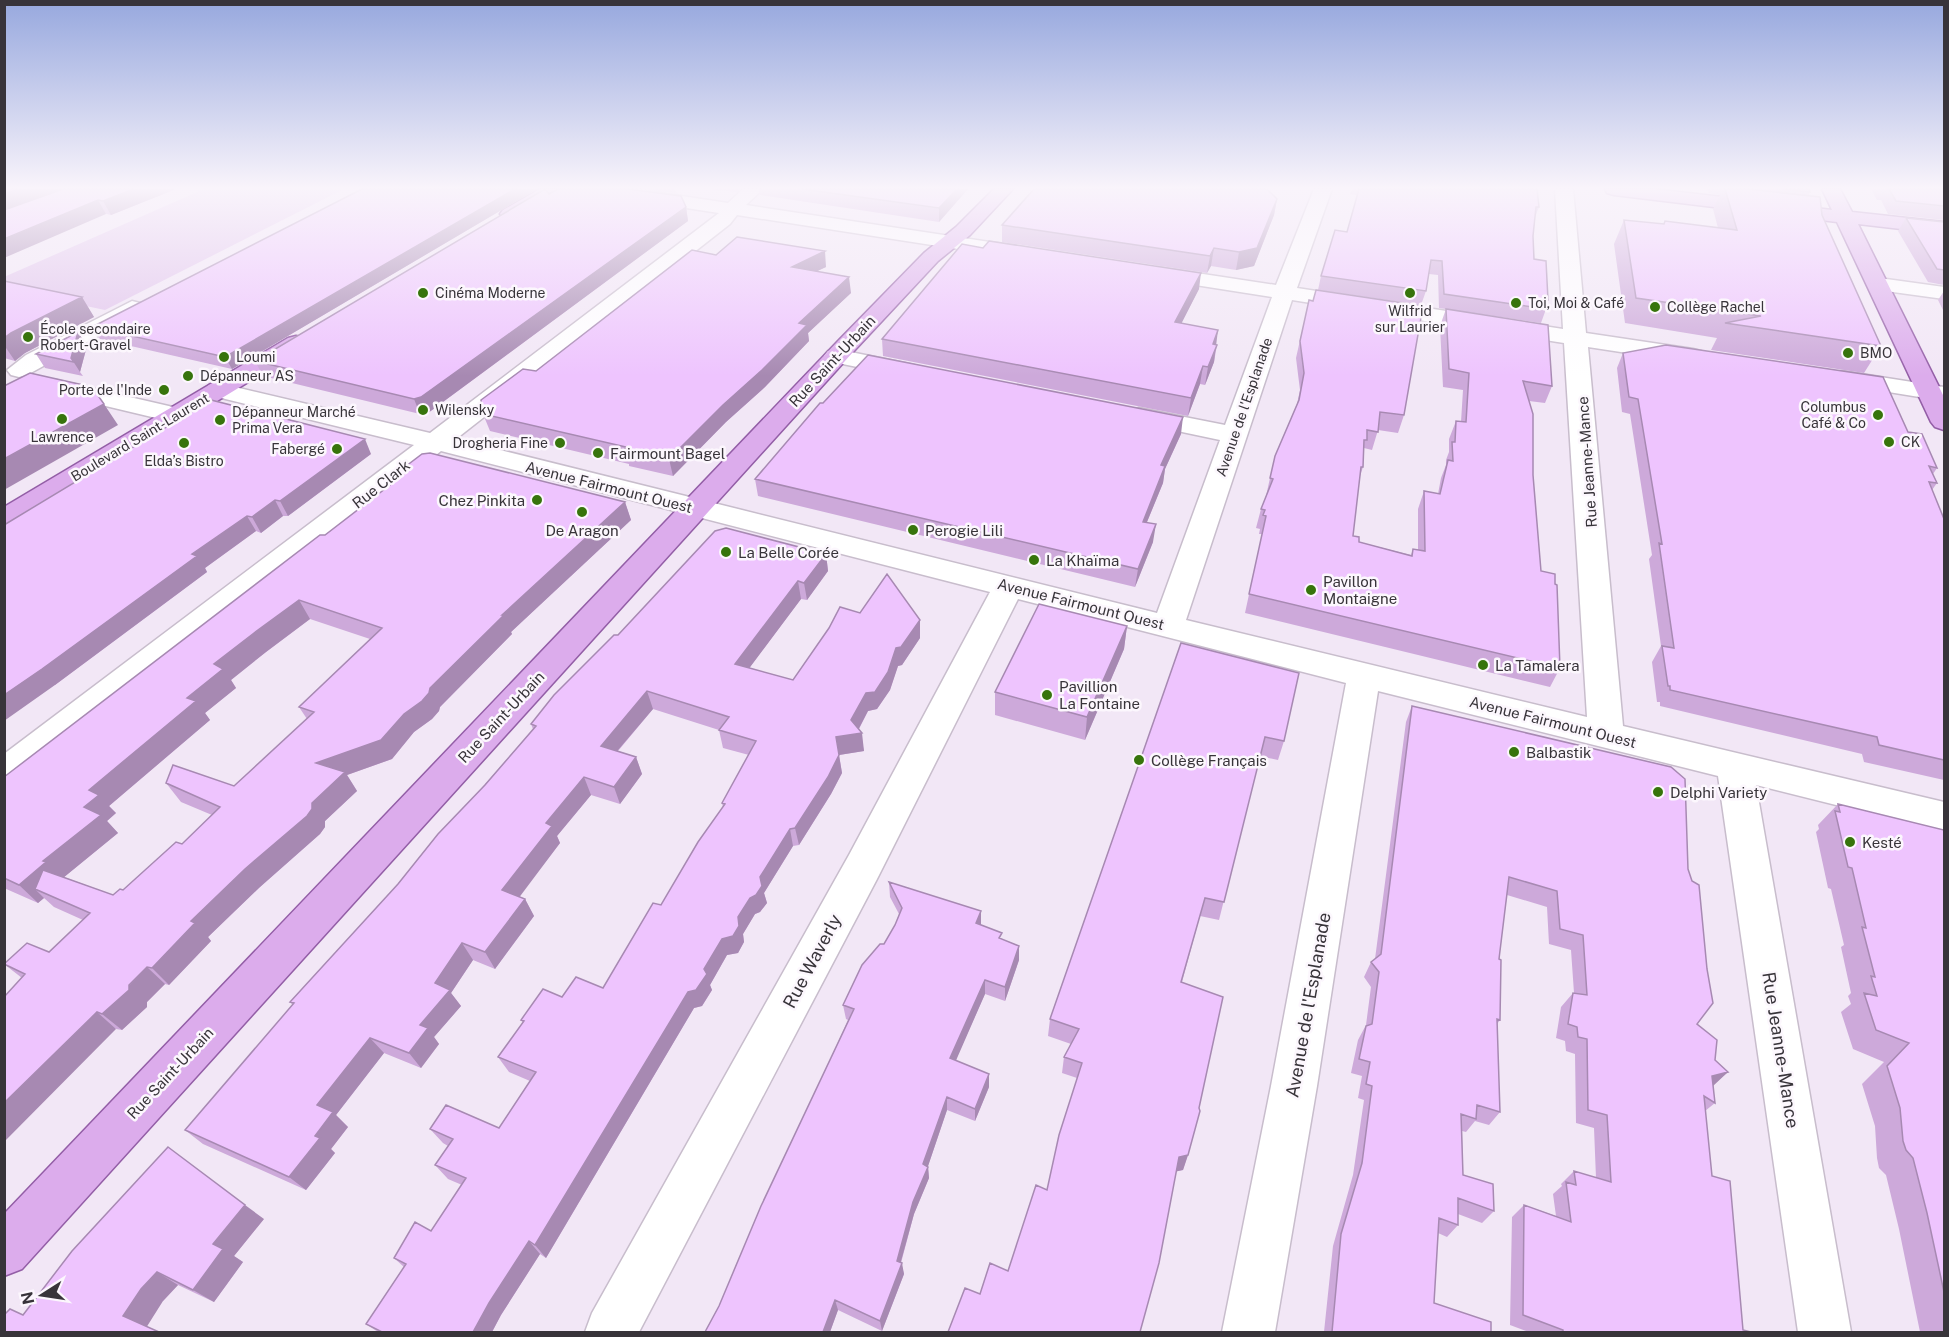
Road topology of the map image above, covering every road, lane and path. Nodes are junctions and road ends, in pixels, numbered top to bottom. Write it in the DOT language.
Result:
graph roads {
  1 [pos="681,251"];
  2 [pos="938,251"];
  3 [pos="1013,251"];
  4 [pos="1300,251"];
  5 [pos="1569,251"];
  6 [pos="1863,251"];
  7 [pos="1056,258"];
  8 [pos="1138,270"];
  9 [pos="1879,284"];
  10 [pos="1284,293"];
  11 [pos="1944,293"];
  12 [pos="146,301"];
  13 [pos="314,332"];
  14 [pos="1577,338"];
  15 [pos="836,356"];
  16 [pos="1715,359"];
  17 [pos="12,370"];
  18 [pos="931,375"];
  19 [pos="1821,375"];
  20 [pos="218,390"];
  21 [pos="1938,393"];
  22 [pos="1114,412"];
  23 [pos="177,415"];
  24 [pos="1944,422"];
  25 [pos="1234,435"];
  26 [pos="434,443"];
  27 [pos="694,509"];
  28 [pos="4,519"];
  29 [pos="1009,586"];
  30 [pos="1168,626"];
  31 [pos="1364,676"];
  32 [pos="1606,735"];
  33 [pos="1735,767"];
  34 [pos="4,774"];
  35 [pos="1944,817"];
  36 [pos="4,1251"];
  37 [pos="611,1332"];
  38 [pos="1248,1332"];
  39 [pos="1825,1332"];
  1 -- 26 [label="street, Rue Clark"];
  2 -- 15 [label="main road, Rue Saint-Urbain"];
  3 -- 7 [label="street"];
  4 -- 10 [label="street, Avenue de l'Esplanade"];
  5 -- 14 [label="street, Rue Jeanne-Mance"];
  6 -- 9 [label="main road"];
  8 -- 10 [label="street"];
  9 -- 11 [label="street"];
  9 -- 21 [label="main road"];
  10 -- 14 [label="street"];
  10 -- 25 [label="street, Avenue de l'Esplanade"];
  12 -- 17 [label="street"];
  13 -- 20 [label="main road, Boulevard Saint-Laurent"];
  14 -- 16 [label="street"];
  14 -- 32 [label="street, Rue Jeanne-Mance"];
  15 -- 18 [label="street"];
  15 -- 27 [label="main road, Rue Saint-Urbain"];
  17 -- 23 [label="street"];
  19 -- 21 [label="street"];
  20 -- 23 [label="main road, Boulevard Saint-Laurent"];
  20 -- 26 [label="street, Avenue Fairmount Ouest"];
  21 -- 24 [label="main road"];
  22 -- 25 [label="street"];
  23 -- 28 [label="main road, Boulevard Saint-Laurent"];
  25 -- 30 [label="street, Avenue de l'Esplanade"];
  26 -- 27 [label="street, Avenue Fairmount Ouest"];
  26 -- 34 [label="street, Rue Clark"];
  27 -- 29 [label="street, Avenue Fairmount Ouest"];
  27 -- 36 [label="main road, Rue Saint-Urbain"];
  29 -- 30 [label="street, Avenue Fairmount Ouest"];
  29 -- 37 [label="street, Rue Waverly"];
  30 -- 31 [label="street, Avenue Fairmount Ouest"];
  31 -- 32 [label="street, Avenue Fairmount Ouest"];
  31 -- 38 [label="street, Avenue de l'Esplanade"];
  32 -- 33 [label="street, Avenue Fairmount Ouest"];
  33 -- 35 [label="street, Avenue Fairmount Ouest"];
  33 -- 39 [label="street, Rue Jeanne-Mance"];
}
